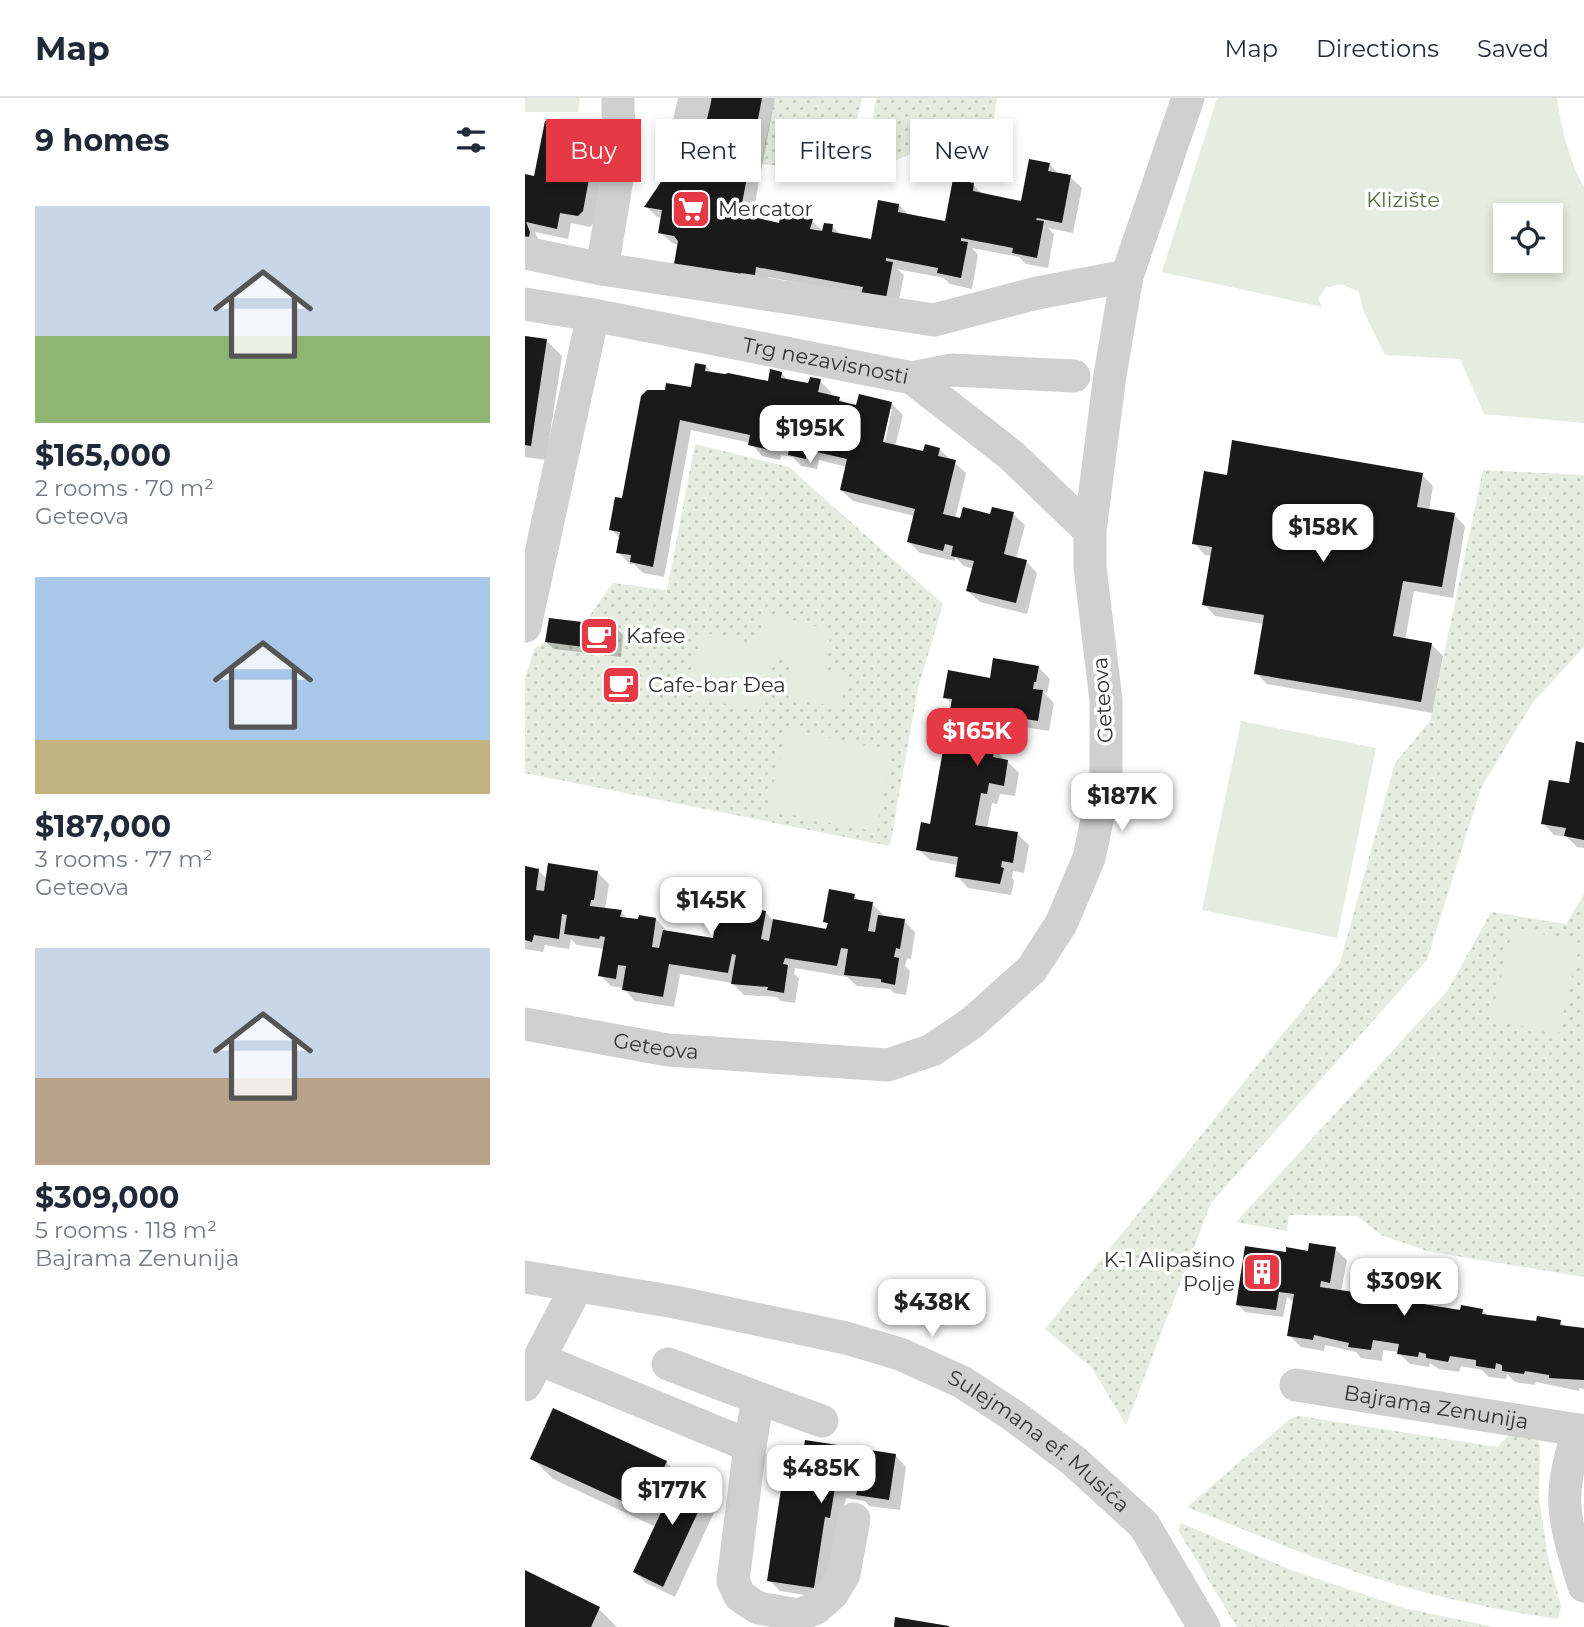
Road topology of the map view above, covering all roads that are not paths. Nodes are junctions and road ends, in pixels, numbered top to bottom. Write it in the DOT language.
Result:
graph roads {
  1 [pos="618,98"];
  2 [pos="695,98"];
  3 [pos="1188,98"];
  4 [pos="690,119"];
  5 [pos="525,253"];
  6 [pos="602,269"];
  7 [pos="1127,276"];
  8 [pos="525,304"];
  9 [pos="593,315"];
  10 [pos="1074,376"];
  11 [pos="912,378"];
  12 [pos="1090,531"];
  13 [pos="525,626"];
  14 [pos="525,1024"];
  15 [pos="525,1277"];
  16 [pos="577,1286"];
  17 [pos="668,1364"];
  18 [pos="532,1372"];
  19 [pos="1296,1385"];
  20 [pos="758,1398"];
  21 [pos="822,1421"];
  22 [pos="1581,1430"];
  23 [pos="750,1446"];
  24 [pos="854,1519"];
  25 [pos="1584,1586"];
  26 [pos="1204,1627"];
  1 -- 6 [label="street"];
  2 -- 4 [label="street"];
  3 -- 7 [label="street, Geteova"];
  5 -- 6 [label="street"];
  6 -- 7 [label="street"];
  7 -- 12 [label="street, Geteova"];
  8 -- 9 [label="street, Trg nezavisnosti"];
  9 -- 11 [label="street, Trg nezavisnosti"];
  9 -- 13 [label="street"];
  10 -- 11 [label="street"];
  11 -- 12 [label="street, Trg nezavisnosti"];
  12 -- 14 [label="street, Geteova"];
  15 -- 16 [label="street, Sulejmana ef. Musića"];
  16 -- 18 [label="street"];
  16 -- 26 [label="street, Sulejmana ef. Musića"];
  17 -- 20 [label="street"];
  18 -- 23 [label="street"];
  19 -- 22 [label="street, Bajrama Zenunija"];
  20 -- 21 [label="street"];
  20 -- 23 [label="street"];
  22 -- 25 [label="street"];
  23 -- 24 [label="street"];
}
